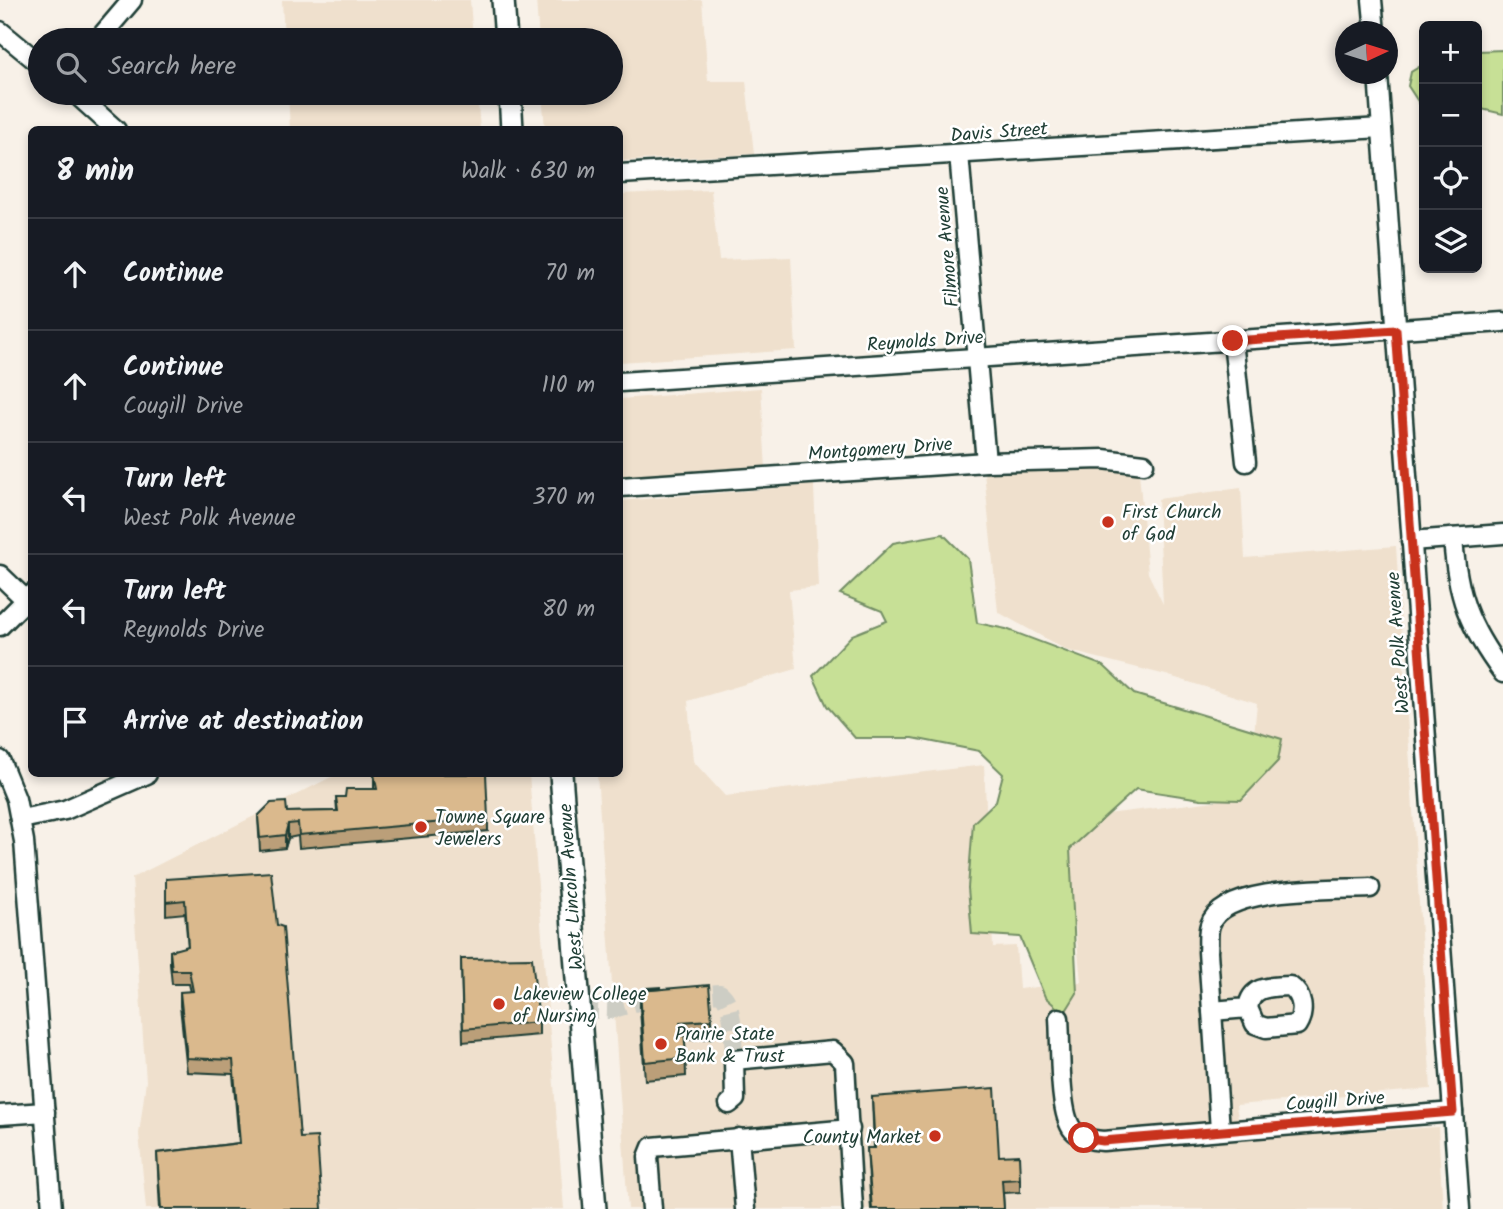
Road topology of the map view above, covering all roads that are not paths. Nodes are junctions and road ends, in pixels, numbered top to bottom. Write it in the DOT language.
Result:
graph roads {
  1 [pos="132,0"];
  2 [pos="503,0"];
  3 [pos="1372,0"];
  4 [pos="1373,21"];
  5 [pos="109,28"];
  6 [pos="505,28"];
  7 [pos="0,31"];
  8 [pos="28,54"];
  9 [pos="1378,84"];
  10 [pos="88,105"];
  11 [pos="511,105"];
  12 [pos="112,126"];
  13 [pos="512,126"];
  14 [pos="1381,128"];
  15 [pos="959,155"];
  16 [pos="623,174"];
  17 [pos="1503,323"];
  18 [pos="1396,330"];
  19 [pos="1233,341"];
  20 [pos="978,358"];
  21 [pos="623,382"];
  22 [pos="986,462"];
  23 [pos="1246,462"];
  24 [pos="1144,464"];
  25 [pos="623,487"];
  26 [pos="1503,534"];
  27 [pos="1452,538"];
  28 [pos="1411,541"];
  29 [pos="0,575"];
  30 [pos="28,596"];
  31 [pos="28,598"];
  32 [pos="0,626"];
  33 [pos="1503,673"];
  34 [pos="0,760"];
  35 [pos="140,777"];
  36 [pos="561,777"];
  37 [pos="21,819"];
  38 [pos="1370,888"];
  39 [pos="1248,1008"];
  40 [pos="1212,1012"];
  41 [pos="1059,1018"];
  42 [pos="729,1104"];
  43 [pos="45,1112"];
  44 [pos="1453,1112"];
  45 [pos="0,1115"];
  46 [pos="850,1129"];
  47 [pos="1220,1130"];
  48 [pos="739,1138"];
  49 [pos="52,1209"];
  50 [pos="596,1209"];
  51 [pos="652,1209"];
  52 [pos="745,1209"];
  53 [pos="849,1209"];
  54 [pos="1460,1209"];
  1 -- 5 [label="street"];
  2 -- 6 [label="main road"];
  3 -- 4 [label="street"];
  7 -- 8 [label="street"];
  9 -- 14 [label="street, West Polk Avenue"];
  10 -- 12 [label="street"];
  11 -- 13 [label="main road"];
  14 -- 15 [label="street, Davis Street"];
  14 -- 18 [label="street, West Polk Avenue"];
  15 -- 16 [label="street, Davis Street"];
  15 -- 20 [label="street, Filmore Avenue"];
  17 -- 18 [label="street, Reynolds Drive"];
  18 -- 19 [label="street, Reynolds Drive"];
  18 -- 28 [label="street, West Polk Avenue"];
  19 -- 20 [label="street, Reynolds Drive"];
  19 -- 23 [label="street"];
  20 -- 21 [label="street, Reynolds Drive"];
  20 -- 22 [label="street, Filmore Avenue"];
  22 -- 24 [label="street, Montgomery Drive"];
  22 -- 25 [label="street, Montgomery Drive"];
  26 -- 27 [label="street"];
  27 -- 28 [label="street"];
  27 -- 33 [label="street"];
  28 -- 44 [label="street, West Polk Avenue"];
  29 -- 30 [label="street"];
  31 -- 32 [label="street"];
  34 -- 37 [label="street"];
  35 -- 37 [label="street"];
  36 -- 50 [label="main road, West Lincoln Avenue"];
  37 -- 43 [label="street"];
  38 -- 40 [label="street"];
  39 -- 40 [label="street"];
  40 -- 47 [label="street"];
  41 -- 47 [label="street, Cougill Drive"];
  42 -- 46 [label="street"];
  43 -- 45 [label="street"];
  43 -- 49 [label="street"];
  44 -- 47 [label="street, Cougill Drive"];
  44 -- 54 [label="street, West Polk Avenue"];
  46 -- 48 [label="street"];
  46 -- 53 [label="street"];
  48 -- 51 [label="street"];
  48 -- 52 [label="street"];
}
